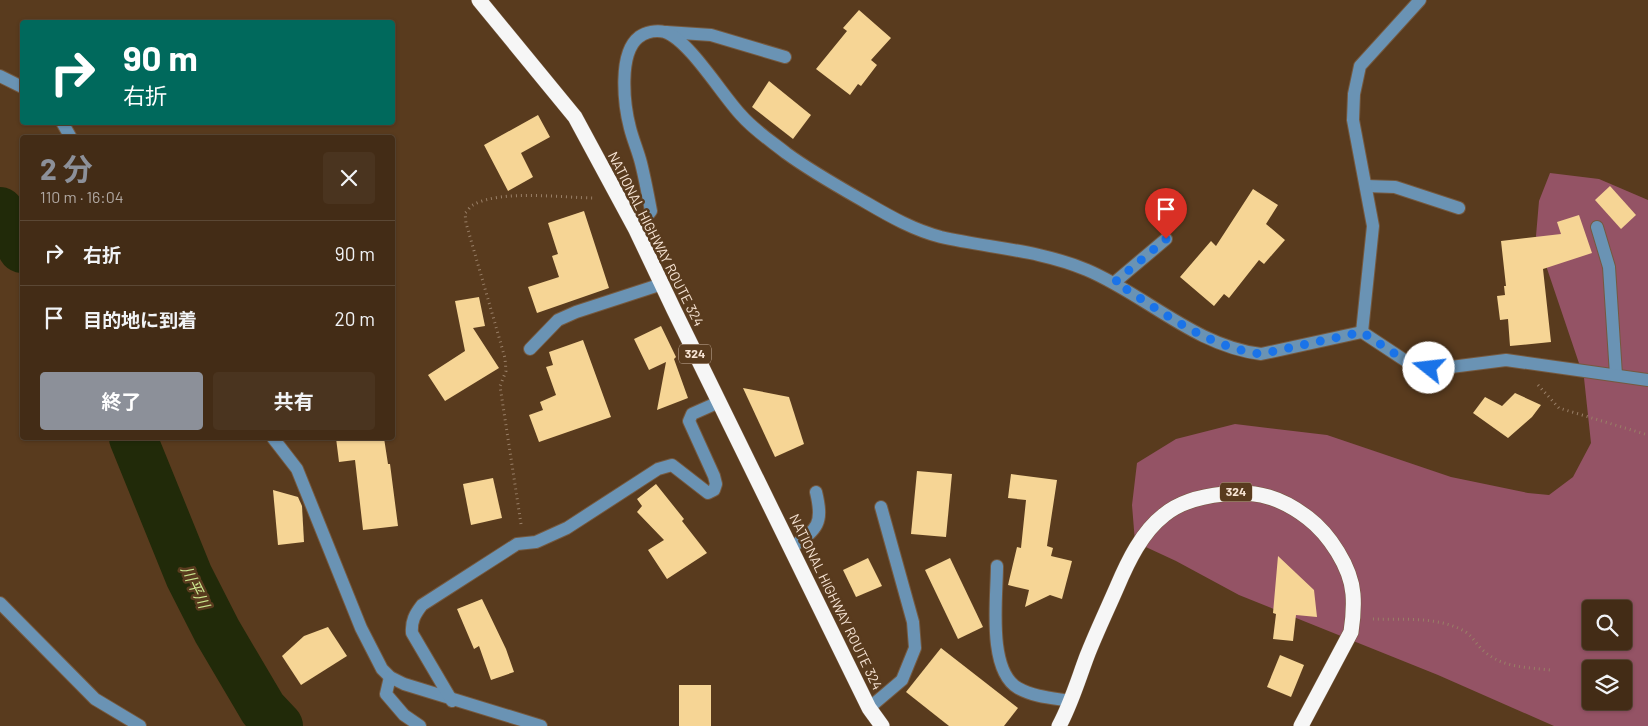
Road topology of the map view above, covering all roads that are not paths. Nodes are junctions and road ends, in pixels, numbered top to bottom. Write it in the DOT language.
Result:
graph roads {
  1 [pos="479,0"];
  2 [pos="1420,0"];
  3 [pos="665,32"];
  4 [pos="785,57"];
  5 [pos="0,76"];
  6 [pos="20,86"];
  7 [pos="1366,186"];
  8 [pos="1459,208"];
  9 [pos="1597,227"];
  10 [pos="636,230"];
  11 [pos="1166,239"];
  12 [pos="1115,282"];
  13 [pos="662,284"];
  14 [pos="1362,332"];
  15 [pos="530,349"];
  16 [pos="1616,375"];
  17 [pos="1648,380"];
  18 [pos="719,402"];
  19 [pos="274,440"];
  20 [pos="816,492"];
  21 [pos="881,507"];
  22 [pos="791,548"];
  23 [pos="997,566"];
  24 [pos="0,604"];
  25 [pos="390,677"];
  26 [pos="452,700"];
  27 [pos="1071,701"];
  28 [pos="869,708"];
  29 [pos="140,726"];
  30 [pos="420,726"];
  31 [pos="541,726"];
  32 [pos="882,726"];
  33 [pos="1059,726"];
  34 [pos="1301,726"];
  1 -- 10 [label="highway, NATIONAL HIGHWAY ROUTE 324 / 324"];
  2 -- 7 [label="street"];
  3 -- 4 [label="street"];
  3 -- 10 [label="street"];
  3 -- 12 [label="street"];
  5 -- 6 [label="street"];
  7 -- 8 [label="street"];
  7 -- 14 [label="street"];
  9 -- 16 [label="street"];
  10 -- 13 [label="highway, NATIONAL HIGHWAY ROUTE 324 / 324"];
  11 -- 12 [label="street"];
  12 -- 14 [label="street"];
  13 -- 15 [label="street"];
  13 -- 18 [label="highway, NATIONAL HIGHWAY ROUTE 324 / 324"];
  14 -- 16 [label="street"];
  16 -- 17 [label="street"];
  18 -- 22 [label="highway, NATIONAL HIGHWAY ROUTE 324 / 324"];
  18 -- 26 [label="street"];
  19 -- 25 [label="street"];
  20 -- 22 [label="street"];
  21 -- 28 [label="street"];
  22 -- 28 [label="highway, NATIONAL HIGHWAY ROUTE 324 / 324"];
  23 -- 27 [label="street"];
  24 -- 29 [label="street"];
  25 -- 26 [label="street"];
  25 -- 30 [label="street"];
  26 -- 31 [label="street"];
  27 -- 33 [label="highway, 324"];
  27 -- 34 [label="highway, 324"];
  28 -- 32 [label="highway, NATIONAL HIGHWAY ROUTE 324 / 324"];
}
